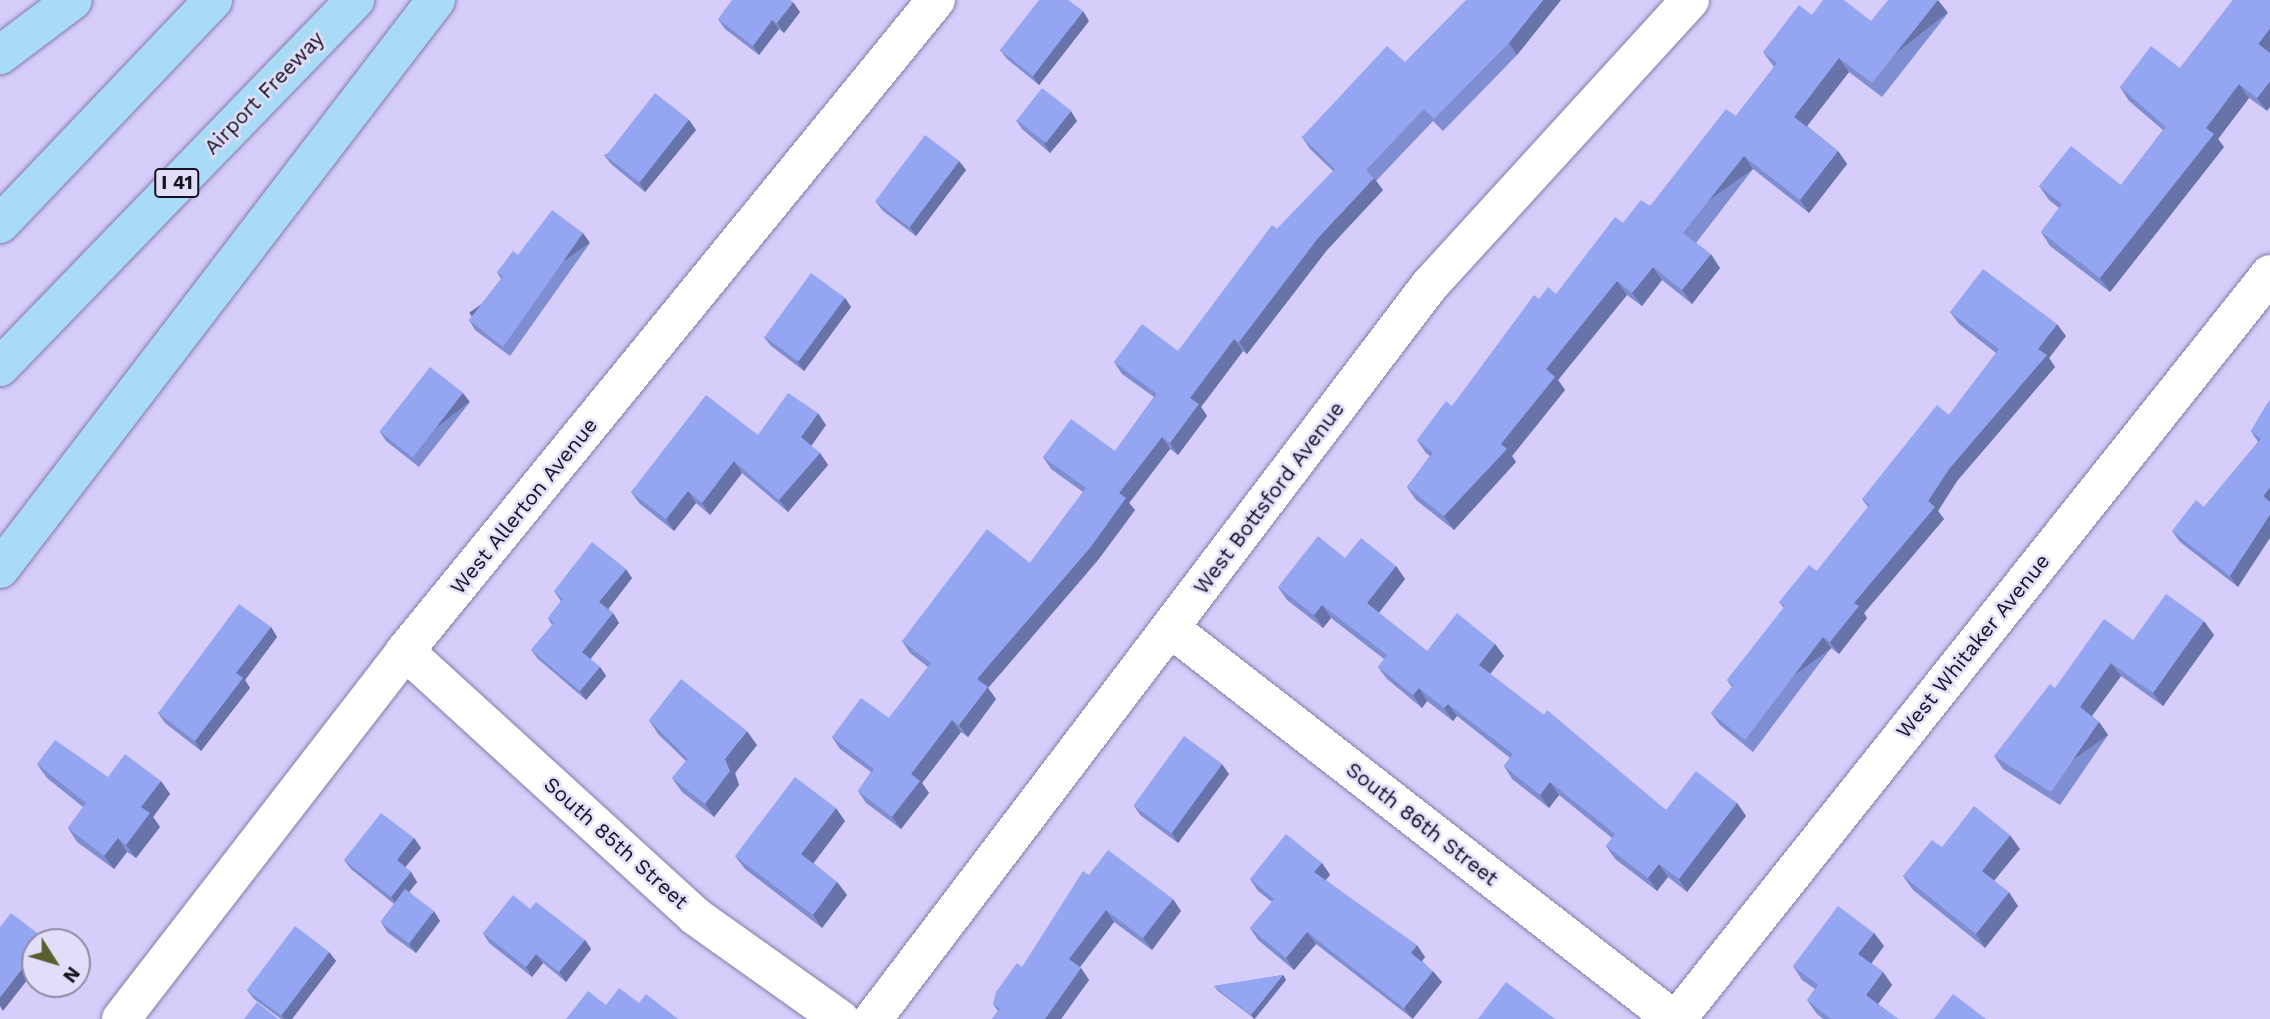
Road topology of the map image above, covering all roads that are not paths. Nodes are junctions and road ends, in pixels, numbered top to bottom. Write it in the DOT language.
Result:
graph roads {
  1 [pos="73,0"];
  2 [pos="214,0"];
  3 [pos="355,0"];
  4 [pos="436,0"];
  5 [pos="936,0"];
  6 [pos="1690,0"];
  7 [pos="0,55"];
  8 [pos="0,224"];
  9 [pos="2270,274"];
  10 [pos="0,368"];
  11 [pos="0,569"];
  12 [pos="1170,628"];
  13 [pos="405,651"];
  14 [pos="121,1019"];
  15 [pos="840,1019"];
  16 [pos="873,1019"];
  17 [pos="1675,1019"];
  1 -- 7 [label="highway"];
  2 -- 8 [label="highway"];
  3 -- 10 [label="highway, Airport Freeway / I 41"];
  4 -- 11 [label="highway"];
  5 -- 13 [label="street, West Allerton Avenue"];
  6 -- 12 [label="street, West Bottsford Avenue"];
  9 -- 17 [label="street, West Whitaker Avenue"];
  12 -- 16 [label="street, West Bottsford Avenue"];
  12 -- 17 [label="street, South 86th Street"];
  13 -- 14 [label="street, West Allerton Avenue"];
  13 -- 15 [label="street, South 85th Street"];
}
